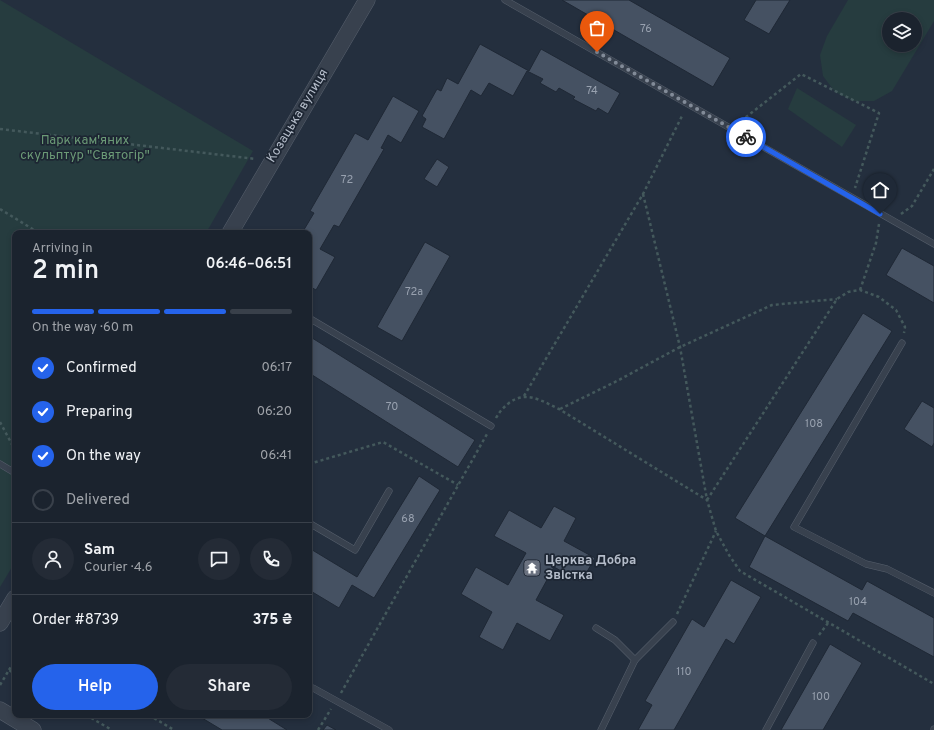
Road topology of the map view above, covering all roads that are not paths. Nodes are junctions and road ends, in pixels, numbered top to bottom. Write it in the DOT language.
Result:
graph roads {
  1 [pos="367,0"];
  2 [pos="505,0"];
  3 [pos="232,230"];
  4 [pos="934,244"];
  5 [pos="312,320"];
  6 [pos="902,343"];
  7 [pos="492,426"];
  8 [pos="0,464"];
  9 [pos="12,471"];
  10 [pos="389,491"];
  11 [pos="312,525"];
  12 [pos="934,593"];
  13 [pos="12,603"];
  14 [pos="673,622"];
  15 [pos="0,623"];
  16 [pos="596,628"];
  17 [pos="813,643"];
  18 [pos="635,660"];
  19 [pos="312,688"];
  20 [pos="0,710"];
  21 [pos="12,717"];
  22 [pos="13,718"];
  23 [pos="33,730"];
  24 [pos="389,730"];
  25 [pos="601,730"];
  26 [pos="766,730"];
  1 -- 3 [label="street, Козацька вулиця"];
  2 -- 4 [label="lane"];
  5 -- 7 [label="lane"];
  6 -- 12 [label="lane"];
  8 -- 9 [label="lane"];
  10 -- 11 [label="lane"];
  13 -- 15 [label="street"];
  14 -- 18 [label="lane"];
  16 -- 18 [label="lane"];
  17 -- 26 [label="lane"];
  18 -- 25 [label="lane"];
  19 -- 24 [label="lane"];
  20 -- 21 [label="street"];
  22 -- 23 [label="street"];
}
